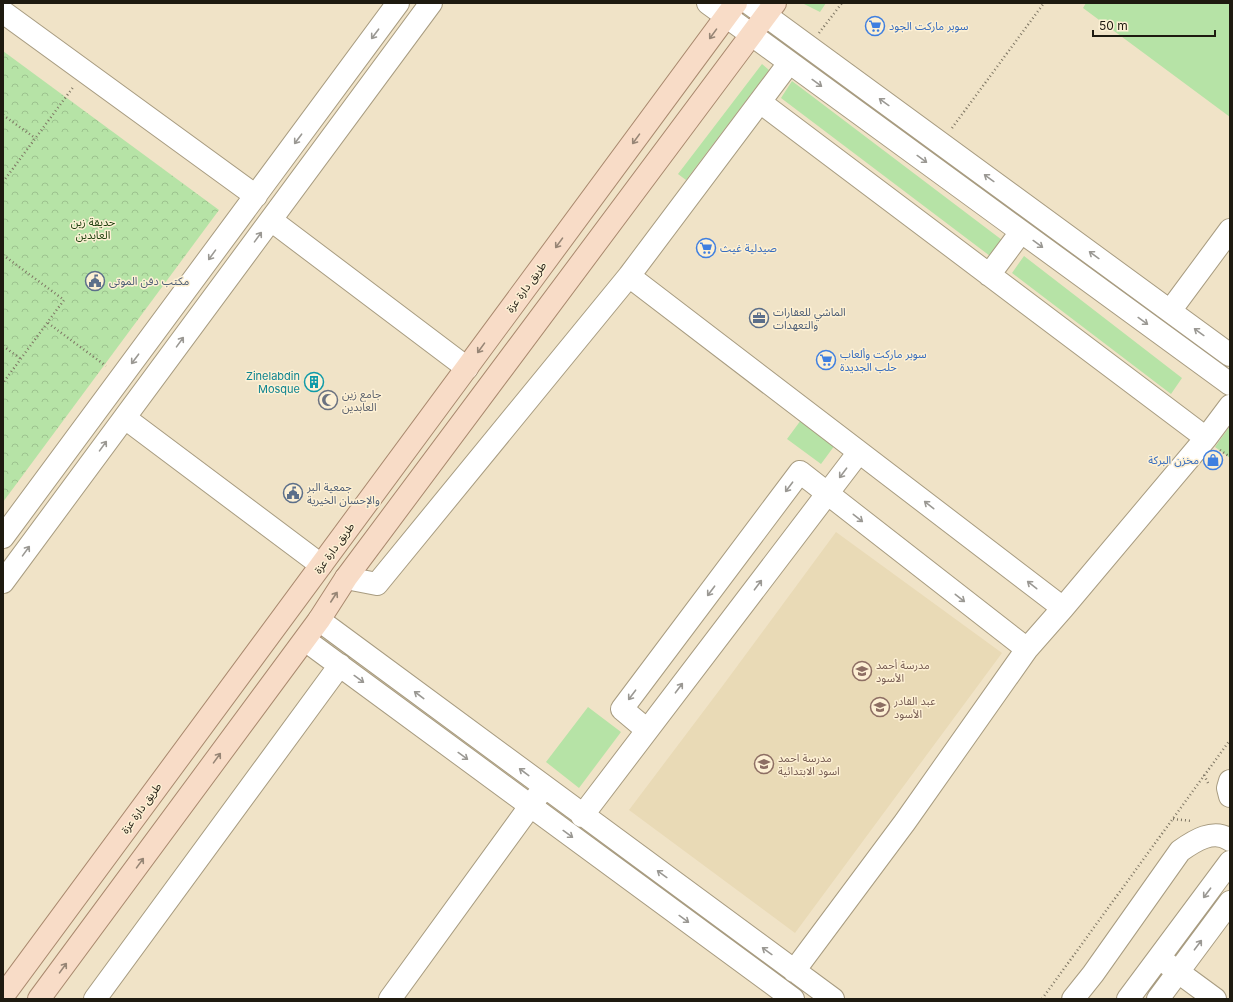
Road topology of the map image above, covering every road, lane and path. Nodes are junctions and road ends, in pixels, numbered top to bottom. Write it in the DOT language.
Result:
graph roads {
  1 [pos="398,3"];
  2 [pos="430,3"];
  3 [pos="708,3"];
  4 [pos="842,3"];
  5 [pos="1044,3"];
  6 [pos="763,7"];
  7 [pos="731,10"];
  8 [pos="3,12"];
  9 [pos="751,35"];
  10 [pos="809,47"];
  11 [pos="789,63"];
  12 [pos="84,72"];
  13 [pos="760,102"];
  14 [pos="3,115"];
  15 [pos="313,118"];
  16 [pos="335,133"];
  17 [pos="35,138"];
  18 [pos="941,143"];
  19 [pos="3,182"];
  20 [pos="256,196"];
  21 [pos="271,220"];
  22 [pos="1230,230"];
  23 [pos="1021,232"];
  24 [pos="3,255"];
  25 [pos="989,275"];
  26 [pos="629,276"];
  27 [pos="182,295"];
  28 [pos="204,310"];
  29 [pos="1170,311"];
  30 [pos="48,323"];
  31 [pos="3,346"];
  32 [pos="1230,355"];
  33 [pos="21,359"];
  34 [pos="467,368"];
  35 [pos="121,377"];
  36 [pos="3,384"];
  37 [pos="1230,384"];
  38 [pos="1230,406"];
  39 [pos="125,418"];
  40 [pos="1206,438"];
  41 [pos="859,452"];
  42 [pos="49,474"];
  43 [pos="71,490"];
  44 [pos="827,494"];
  45 [pos="3,537"];
  46 [pos="321,565"];
  47 [pos="346,578"];
  48 [pos="3,582"];
  49 [pos="1063,608"];
  50 [pos="319,620"];
  51 [pos="305,640"];
  52 [pos="1027,649"];
  53 [pos="340,665"];
  54 [pos="647,730"];
  55 [pos="1230,740"];
  56 [pos="1230,781"];
  57 [pos="544,787"];
  58 [pos="1230,796"];
  59 [pos="530,806"];
  60 [pos="582,816"];
  61 [pos="1230,840"];
  62 [pos="1230,862"];
  63 [pos="1230,902"];
  64 [pos="1159,958"];
  65 [pos="794,971"];
  66 [pos="1178,972"];
  67 [pos="3,996"];
  68 [pos="784,997"];
  69 [pos="39,999"];
  70 [pos="95,999"];
  71 [pos="390,999"];
  72 [pos="833,999"];
  73 [pos="1042,999"];
  74 [pos="1073,999"];
  75 [pos="1128,999"];
  76 [pos="1158,999"];
  77 [pos="1215,999"];
  1 -- 15 [label="street, one-way"];
  2 -- 16 [label="street"];
  3 -- 7 [label="street"];
  4 -- 10 [label="path"];
  5 -- 18 [label="path"];
  6 -- 9 [label="main road"];
  6 -- 10 [label="street"];
  7 -- 9 [label="street"];
  7 -- 34 [label="main road, طريق دارة عزة, one-way"];
  8 -- 12 [label="street"];
  9 -- 11 [label="street"];
  9 -- 47 [label="main road"];
  18 -- 10 [label="street, one-way"];
  11 -- 13 [label="street"];
  11 -- 23 [label="street, one-way"];
  12 -- 17 [label="path"];
  12 -- 20 [label="street"];
  13 -- 25 [label="street"];
  13 -- 26 [label="street"];
  14 -- 17 [label="path"];
  15 -- 16 [label="street"];
  15 -- 20 [label="street, one-way"];
  16 -- 21 [label="street"];
  17 -- 19 [label="path"];
  29 -- 18 [label="street, one-way"];
  20 -- 27 [label="street, one-way"];
  28 -- 21 [label="street, one-way"];
  21 -- 34 [label="street"];
  22 -- 29 [label="street"];
  23 -- 25 [label="street"];
  23 -- 37 [label="street, one-way"];
  24 -- 30 [label="path"];
  25 -- 40 [label="street"];
  26 -- 41 [label="street"];
  26 -- 47 [label="street"];
  27 -- 28 [label="street"];
  27 -- 35 [label="street, one-way"];
  39 -- 28 [label="street, one-way"];
  32 -- 29 [label="street, one-way"];
  30 -- 33 [label="path"];
  30 -- 35 [label="path"];
  31 -- 33 [label="path"];
  33 -- 36 [label="path"];
  34 -- 46 [label="main road, طريق دارة عزة"];
  35 -- 42 [label="street"];
  38 -- 40 [label="street"];
  43 -- 39 [label="street, one-way"];
  39 -- 46 [label="street"];
  40 -- 49 [label="street"];
  41 -- 44 [label="street, one-way"];
  49 -- 41 [label="street, one-way"];
  42 -- 43 [label="street"];
  42 -- 45 [label="street"];
  48 -- 43 [label="street, one-way"];
  44 -- 52 [label="street, one-way"];
  54 -- 44 [label="street, one-way"];
  44 -- 54 [label="street, one-way"];
  46 -- 67 [label="main road, طريق دارة عزة"];
  50 -- 47 [label="main road, one-way"];
  49 -- 52 [label="street"];
  50 -- 51 [label="main road"];
  57 -- 50 [label="street, one-way"];
  51 -- 53 [label="street"];
  69 -- 51 [label="main road, one-way"];
  52 -- 65 [label="street"];
  53 -- 59 [label="street, one-way"];
  53 -- 70 [label="street"];
  54 -- 60 [label="street"];
  55 -- 73 [label="path"];
  56 -- 58 [label="street"];
  57 -- 59 [label="street"];
  57 -- 60 [label="street"];
  59 -- 68 [label="street, one-way"];
  59 -- 71 [label="street"];
  65 -- 60 [label="street, one-way"];
  61 -- 74 [label="street"];
  62 -- 64 [label="street, one-way"];
  66 -- 63 [label="street, one-way"];
  64 -- 66 [label="street"];
  64 -- 75 [label="street"];
  65 -- 72 [label="street"];
  66 -- 76 [label="street"];
  66 -- 77 [label="street"];
}
